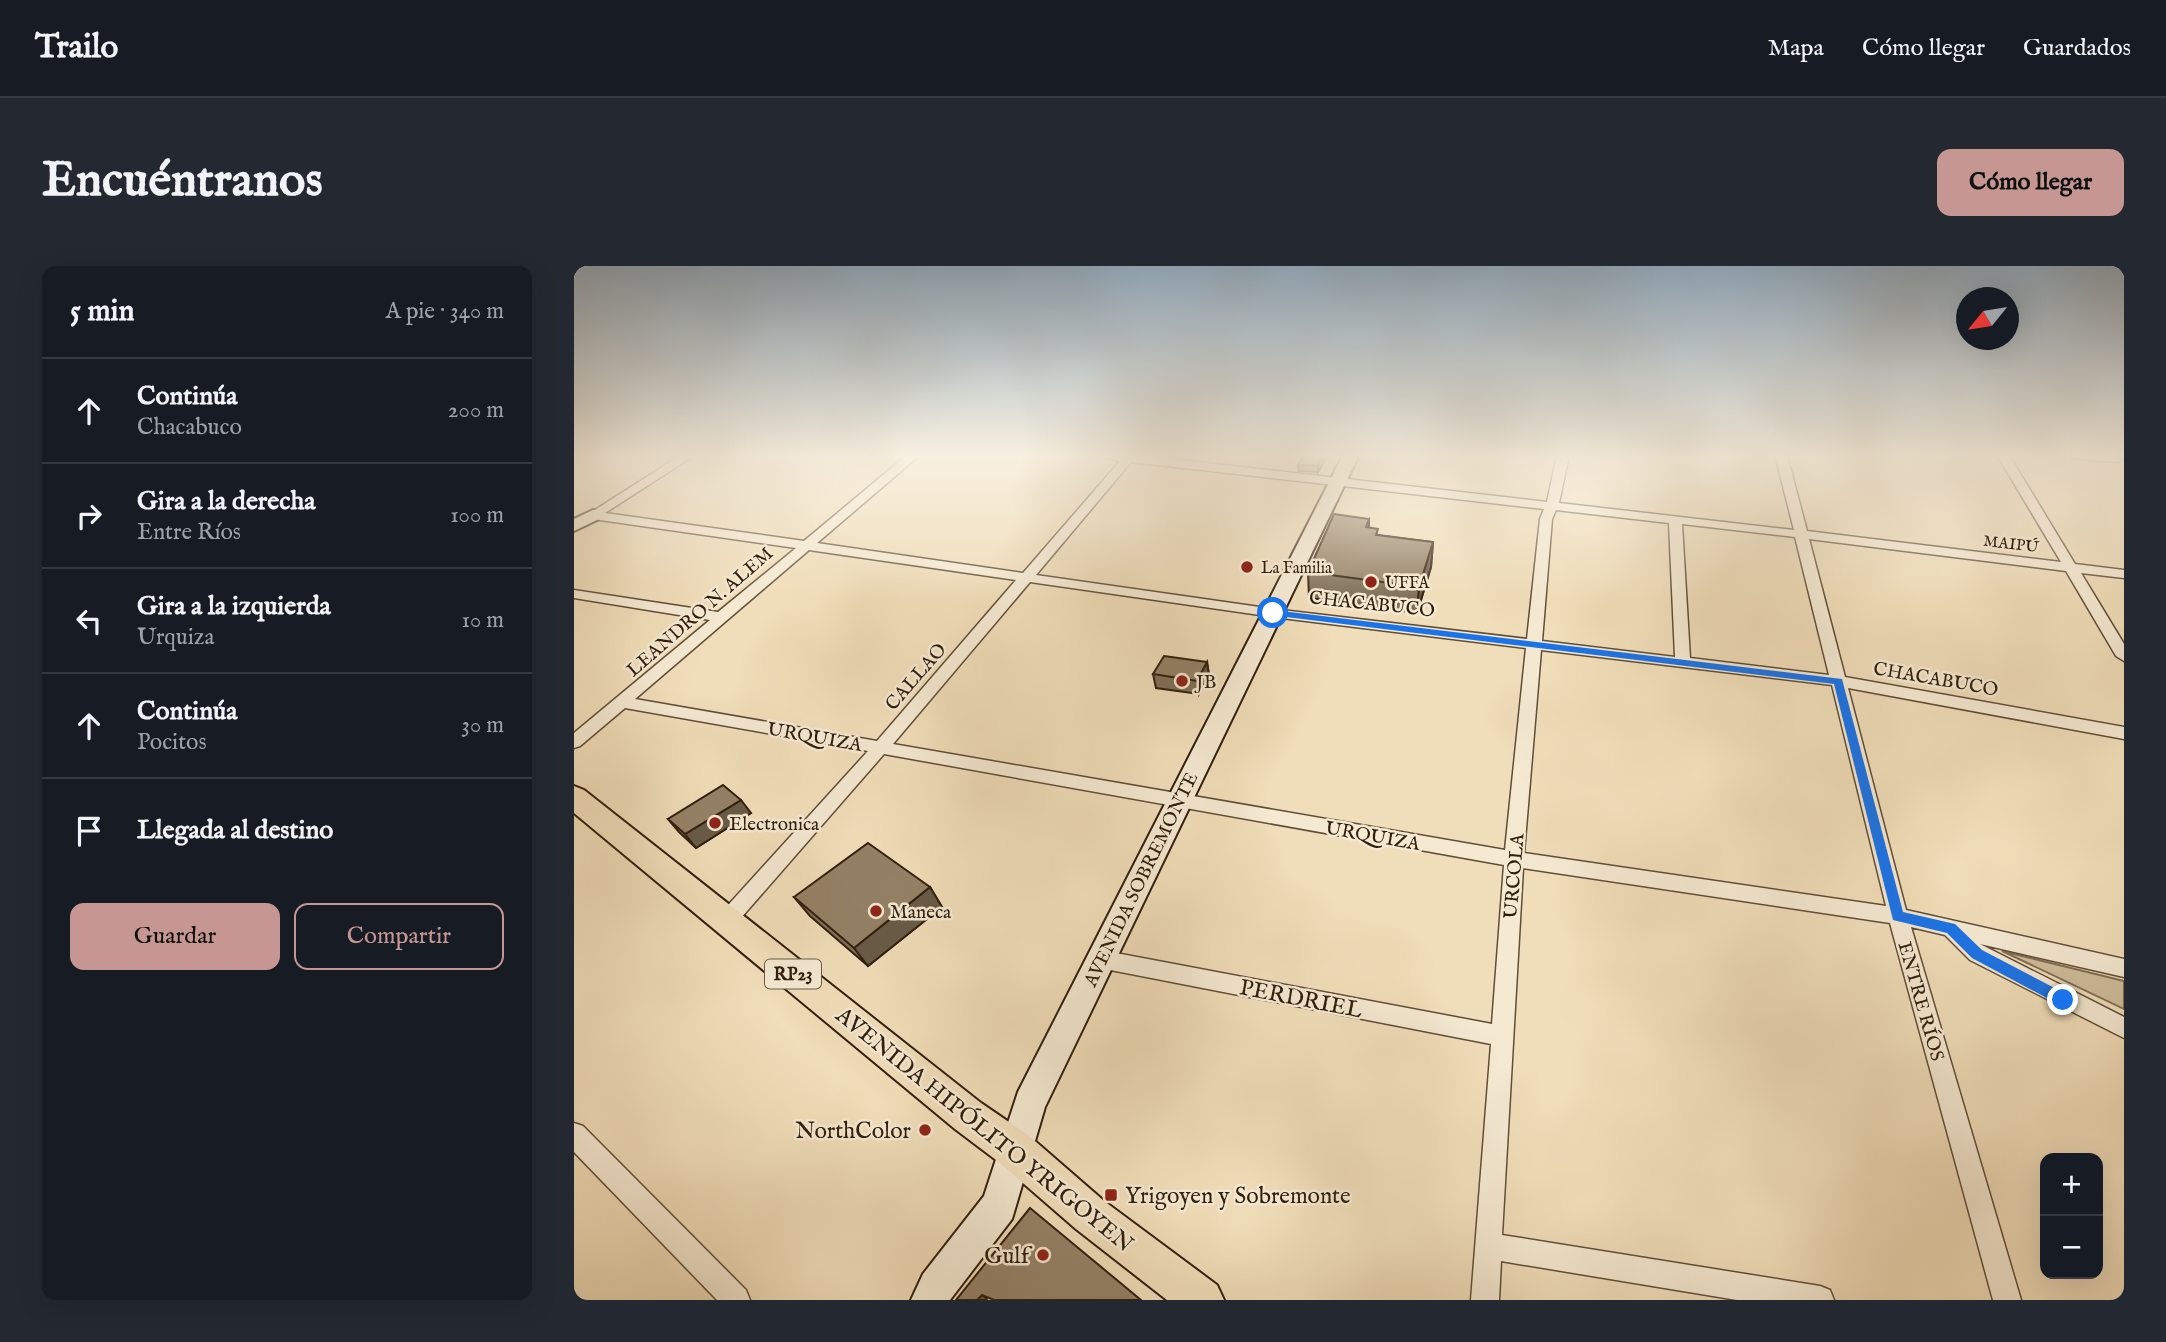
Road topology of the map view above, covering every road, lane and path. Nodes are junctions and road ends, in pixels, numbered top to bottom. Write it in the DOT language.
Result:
graph roads {
  1 [pos="612,503"];
  2 [pos="856,503"];
  3 [pos="1090,503"];
  4 [pos="1327,503"];
  5 [pos="1528,503"];
  6 [pos="1792,503"];
  7 [pos="2032,503"];
  8 [pos="1553,506"];
  9 [pos="574,512"];
  10 [pos="593,515"];
  11 [pos="1675,521"];
  12 [pos="574,526"];
  13 [pos="1799,534"];
  14 [pos="804,546"];
  15 [pos="2070,568"];
  16 [pos="2124,574"];
  17 [pos="1028,577"];
  18 [pos="574,594"];
  19 [pos="1273,613"];
  20 [pos="720,617"];
  21 [pos="1534,643"];
  22 [pos="2124,656"];
  23 [pos="1682,662"];
  24 [pos="1838,681"];
  25 [pos="622,702"];
  26 [pos="2124,733"];
  27 [pos="574,742"];
  28 [pos="881,747"];
  29 [pos="574,797"];
  30 [pos="1179,801"];
  31 [pos="1514,859"];
  32 [pos="1898,916"];
  33 [pos="727,920"];
  34 [pos="1951,928"];
  35 [pos="1100,959"];
  36 [pos="2124,968"];
  37 [pos="2124,1028"];
  38 [pos="1501,1036"];
  39 [pos="574,1135"];
  40 [pos="1014,1149"];
  41 [pos="1488,1246"];
  42 [pos="736,1300"];
  43 [pos="930,1300"];
  44 [pos="1202,1300"];
  45 [pos="1485,1300"];
  46 [pos="1820,1300"];
  47 [pos="2007,1300"];
  1 -- 10 [label="street"];
  2 -- 14 [label="street, LEANDRO N. ALEM"];
  3 -- 17 [label="street, CALLAO"];
  4 -- 19 [label="main road, AVENIDA SOBREMONTE"];
  5 -- 8 [label="street, MAIPÚ"];
  6 -- 13 [label="street, ENTRE RÍOS"];
  7 -- 15 [label="street"];
  8 -- 11 [label="street, MAIPÚ"];
  8 -- 21 [label="street, URCOLA"];
  9 -- 10 [label="main road, CHACABUCO"];
  10 -- 12 [label="main road"];
  10 -- 14 [label="street, CHACABUCO"];
  11 -- 13 [label="street, MAIPÚ"];
  11 -- 23 [label="street"];
  13 -- 15 [label="street, MAIPÚ"];
  13 -- 24 [label="street, ENTRE RÍOS"];
  14 -- 17 [label="street, CHACABUCO"];
  14 -- 20 [label="street, LEANDRO N. ALEM"];
  15 -- 16 [label="street, MAIPÚ"];
  15 -- 22 [label="street"];
  17 -- 19 [label="street, CHACABUCO"];
  17 -- 28 [label="street, CALLAO"];
  18 -- 20 [label="street"];
  19 -- 21 [label="street, CHACABUCO"];
  19 -- 30 [label="main road, AVENIDA SOBREMONTE"];
  20 -- 25 [label="street, LEANDRO N. ALEM"];
  21 -- 23 [label="street, CHACABUCO"];
  21 -- 31 [label="street, URCOLA"];
  23 -- 24 [label="street, CHACABUCO"];
  24 -- 26 [label="street, CHACABUCO"];
  24 -- 32 [label="street, ENTRE RÍOS"];
  25 -- 27 [label="street, LEANDRO N. ALEM"];
  25 -- 28 [label="street, URQUIZA"];
  28 -- 30 [label="street, URQUIZA"];
  28 -- 33 [label="street, CALLAO"];
  29 -- 33 [label="main road, AVENIDA HIPÓLITO YRIGOYEN / RP23"];
  30 -- 31 [label="street, URQUIZA"];
  30 -- 35 [label="main road, AVENIDA SOBREMONTE"];
  31 -- 32 [label="street, URQUIZA"];
  31 -- 38 [label="street, URCOLA"];
  32 -- 34 [label="street, URQUIZA"];
  32 -- 47 [label="street, ENTRE RÍOS"];
  33 -- 40 [label="main road, AVENIDA HIPÓLITO YRIGOYEN / RP23"];
  34 -- 36 [label="street, URQUIZA"];
  34 -- 37 [label="street"];
  35 -- 38 [label="street, PERDRIEL"];
  35 -- 40 [label="main road, AVENIDA SOBREMONTE"];
  38 -- 41 [label="street, URCOLA"];
  39 -- 42 [label="street"];
  40 -- 43 [label="main road, AVENIDA SOBREMONTE"];
  40 -- 44 [label="main road, AVENIDA HIPÓLITO YRIGOYEN / RP23"];
  41 -- 45 [label="street, URCOLA"];
  41 -- 46 [label="street"];
}
